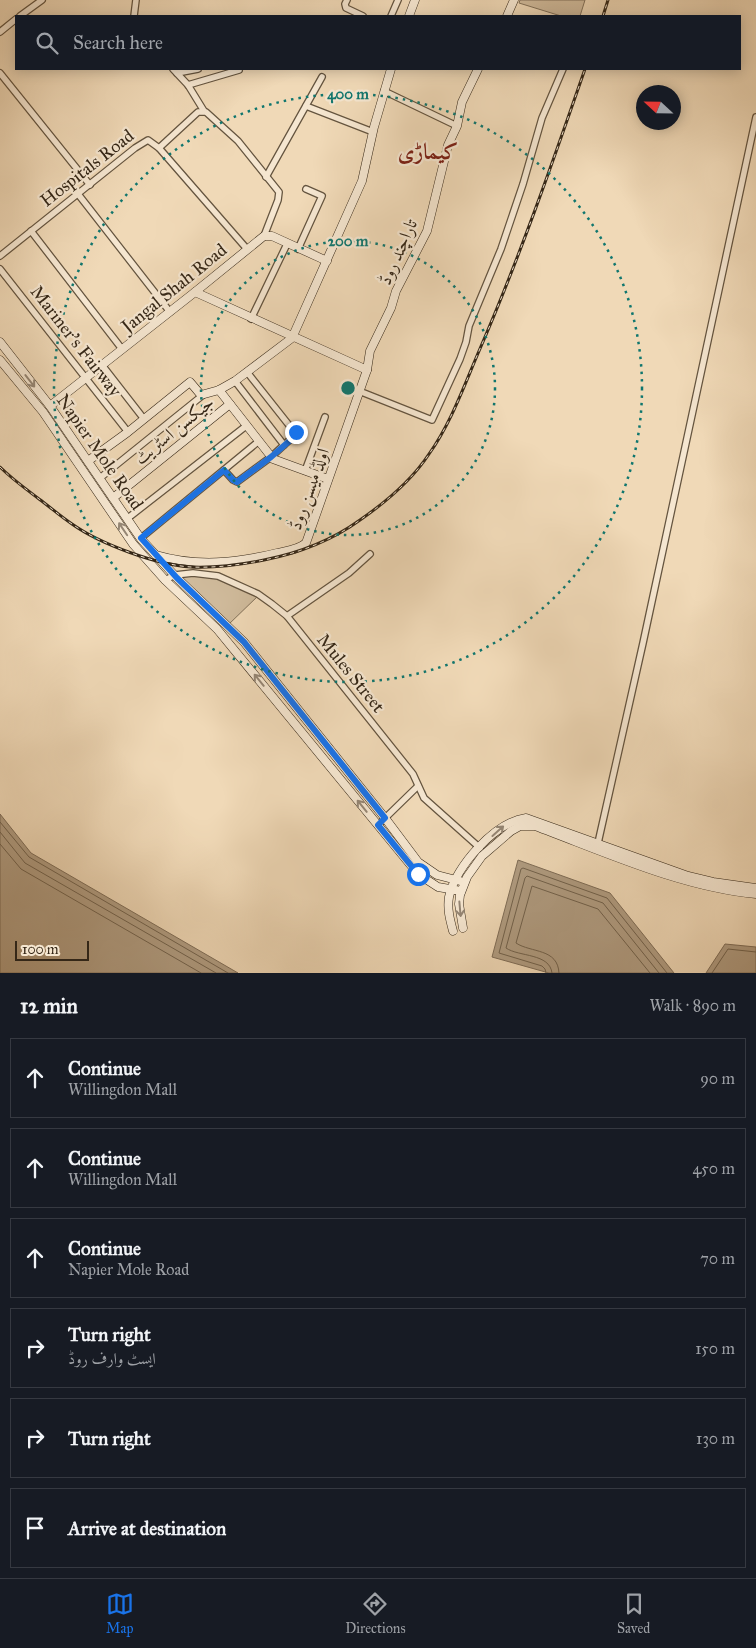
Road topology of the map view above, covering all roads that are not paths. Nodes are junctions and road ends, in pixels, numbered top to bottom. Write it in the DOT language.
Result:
graph roads {
  1 [pos="42,0"];
  2 [pos="136,0"];
  3 [pos="347,0"];
  4 [pos="398,0"];
  5 [pos="414,0"];
  6 [pos="514,0"];
  7 [pos="21,15"];
  8 [pos="134,15"];
  9 [pos="360,15"];
  10 [pos="391,15"];
  11 [pos="409,15"];
  12 [pos="510,15"];
  13 [pos="15,20"];
  14 [pos="0,32"];
  15 [pos="239,70"];
  16 [pos="391,70"];
  17 [pos="478,70"];
  18 [pos="563,70"];
  19 [pos="175,71"];
  20 [pos="0,73"];
  21 [pos="322,77"];
  22 [pos="188,85"];
  23 [pos="384,91"];
  24 [pos="306,106"];
  25 [pos="204,111"];
  26 [pos="756,117"];
  27 [pos="457,126"];
  28 [pos="373,132"];
  29 [pos="159,148"];
  30 [pos="266,177"];
  31 [pos="90,185"];
  32 [pos="306,189"];
  33 [pos="78,194"];
  34 [pos="31,231"];
  35 [pos="264,236"];
  36 [pos="287,244"];
  37 [pos="246,249"];
  38 [pos="298,249"];
  39 [pos="0,256"];
  40 [pos="327,261"];
  41 [pos="0,269"];
  42 [pos="195,292"];
  43 [pos="170,312"];
  44 [pos="251,319"];
  45 [pos="292,338"];
  46 [pos="0,342"];
  47 [pos="122,349"];
  48 [pos="0,360"];
  49 [pos="102,365"];
  50 [pos="367,370"];
  51 [pos="247,372"];
  52 [pos="85,378"];
  53 [pos="235,381"];
  54 [pos="219,390"];
  55 [pos="359,391"];
  56 [pos="203,395"];
  57 [pos="230,404"];
  58 [pos="50,406"];
  59 [pos="325,417"];
  60 [pos="144,419"];
  61 [pos="246,426"];
  62 [pos="128,432"];
  63 [pos="259,441"];
  64 [pos="284,446"];
  65 [pos="271,457"];
  66 [pos="88,461"];
  67 [pos="224,470"];
  68 [pos="305,471"];
  69 [pos="100,478"];
  70 [pos="328,479"];
  71 [pos="113,498"];
  72 [pos="128,518"];
  73 [pos="141,538"];
  74 [pos="140,551"];
  75 [pos="370,554"];
  76 [pos="157,555"];
  77 [pos="176,576"];
  78 [pos="165,580"];
  79 [pos="287,616"];
  80 [pos="418,786"];
  81 [pos="385,818"];
  82 [pos="378,825"];
  83 [pos="598,843"];
  84 [pos="480,848"];
  85 [pos="455,879"];
  86 [pos="464,882"];
  87 [pos="756,888"];
  88 [pos="452,889"];
  89 [pos="462,891"];
  90 [pos="756,894"];
  91 [pos="463,928"];
  92 [pos="453,931"];
  1 -- 7 [label="street"];
  2 -- 8 [label="street"];
  3 -- 9 [label="street"];
  4 -- 10 [label="street"];
  5 -- 11 [label="main road"];
  6 -- 12 [label="main road"];
  13 -- 14 [label="street"];
  15 -- 22 [label="street"];
  16 -- 23 [label="main road"];
  17 -- 27 [label="main road, تاراچند روڈ"];
  18 -- 55 [label="street"];
  19 -- 22 [label="street"];
  20 -- 31 [label="street"];
  21 -- 24 [label="street"];
  22 -- 25 [label="street"];
  23 -- 27 [label="street"];
  23 -- 28 [label="main road"];
  24 -- 28 [label="street"];
  24 -- 30 [label="street"];
  25 -- 29 [label="street"];
  25 -- 30 [label="street"];
  26 -- 83 [label="street"];
  27 -- 50 [label="main road, تاراچند روڈ"];
  28 -- 40 [label="main road"];
  29 -- 31 [label="street, Hospitals Road"];
  29 -- 37 [label="street, Hospitals Road"];
  30 -- 35 [label="street"];
  31 -- 33 [label="street, Hospitals Road"];
  32 -- 38 [label="street"];
  33 -- 34 [label="street, Hospitals Road"];
  33 -- 43 [label="street"];
  34 -- 39 [label="street, Hospitals Road"];
  34 -- 47 [label="street"];
  35 -- 36 [label="main road"];
  35 -- 37 [label="main road, Jangal Shah Road"];
  36 -- 38 [label="main road"];
  36 -- 44 [label="street"];
  37 -- 42 [label="main road, Jangal Shah Road"];
  38 -- 40 [label="main road"];
  40 -- 45 [label="main road"];
  41 -- 52 [label="street, Mariner's Fairway"];
  42 -- 43 [label="main road, Jangal Shah Road"];
  42 -- 44 [label="main road"];
  43 -- 47 [label="main road, Jangal Shah Road"];
  44 -- 45 [label="main road"];
  45 -- 50 [label="main road"];
  45 -- 51 [label="main road"];
  46 -- 58 [label="main road, Napier Mole Road, one-way"];
  47 -- 49 [label="main road, Jangal Shah Road"];
  74 -- 48 [label="main road, Napier Mole Road, one-way"];
  49 -- 52 [label="main road, Jangal Shah Road"];
  49 -- 60 [label="street"];
  50 -- 55 [label="main road, اولڈ میسن روڈ"];
  51 -- 53 [label="main road"];
  51 -- 64 [label="street"];
  52 -- 58 [label="main road, Jangal Shah Road"];
  52 -- 62 [label="street, Mariner's Fairway"];
  53 -- 54 [label="main road"];
  53 -- 64 [label="street"];
  54 -- 56 [label="main road"];
  54 -- 57 [label="main road"];
  55 -- 70 [label="main road, اولڈ میسن روڈ"];
  56 -- 60 [label="main road"];
  56 -- 69 [label="street"];
  57 -- 61 [label="main road"];
  57 -- 71 [label="main road, جیکسن اسٹریٹ"];
  58 -- 66 [label="main road, Napier Mole Road"];
  59 -- 68 [label="street"];
  60 -- 62 [label="main road"];
  61 -- 63 [label="main road"];
  61 -- 72 [label="street"];
  62 -- 66 [label="main road"];
  63 -- 65 [label="main road"];
  63 -- 67 [label="street"];
  64 -- 65 [label="street"];
  65 -- 67 [label="street"];
  65 -- 68 [label="main road"];
  66 -- 69 [label="main road, Napier Mole Road"];
  67 -- 73 [label="street"];
  68 -- 70 [label="main road"];
  69 -- 71 [label="main road, Napier Mole Road"];
  70 -- 76 [label="main road, اولڈ میسن روڈ"];
  71 -- 72 [label="main road, Napier Mole Road"];
  72 -- 73 [label="main road, Napier Mole Road"];
  73 -- 76 [label="main road, Napier Mole Road"];
  74 -- 76 [label="main road, اولڈ میسن روڈ"];
  74 -- 78 [label="main road, Napier Mole Road"];
  75 -- 79 [label="street"];
  76 -- 77 [label="main road, Napier Mole Road"];
  77 -- 78 [label="street, Mules Street"];
  77 -- 79 [label="street, Mules Street"];
  77 -- 81 [label="main road, Napier Mole Road"];
  82 -- 78 [label="main road, Napier Mole Road, one-way"];
  79 -- 80 [label="street, Mules Street"];
  80 -- 81 [label="street"];
  80 -- 84 [label="street, Mules Street"];
  81 -- 82 [label="street"];
  81 -- 85 [label="main road, Napier Mole Road"];
  82 -- 88 [label="main road, Napier Mole Road"];
  84 -- 83 [label="main road, one-way"];
  83 -- 87 [label="main road"];
  84 -- 85 [label="main road"];
  85 -- 86 [label="main road, Napier Mole Road"];
  85 -- 88 [label="main road"];
  86 -- 89 [label="main road"];
  86 -- 90 [label="main road"];
  88 -- 89 [label="main road, Napier Mole Road"];
  88 -- 92 [label="main road"];
  89 -- 91 [label="main road, one-way"];
}
